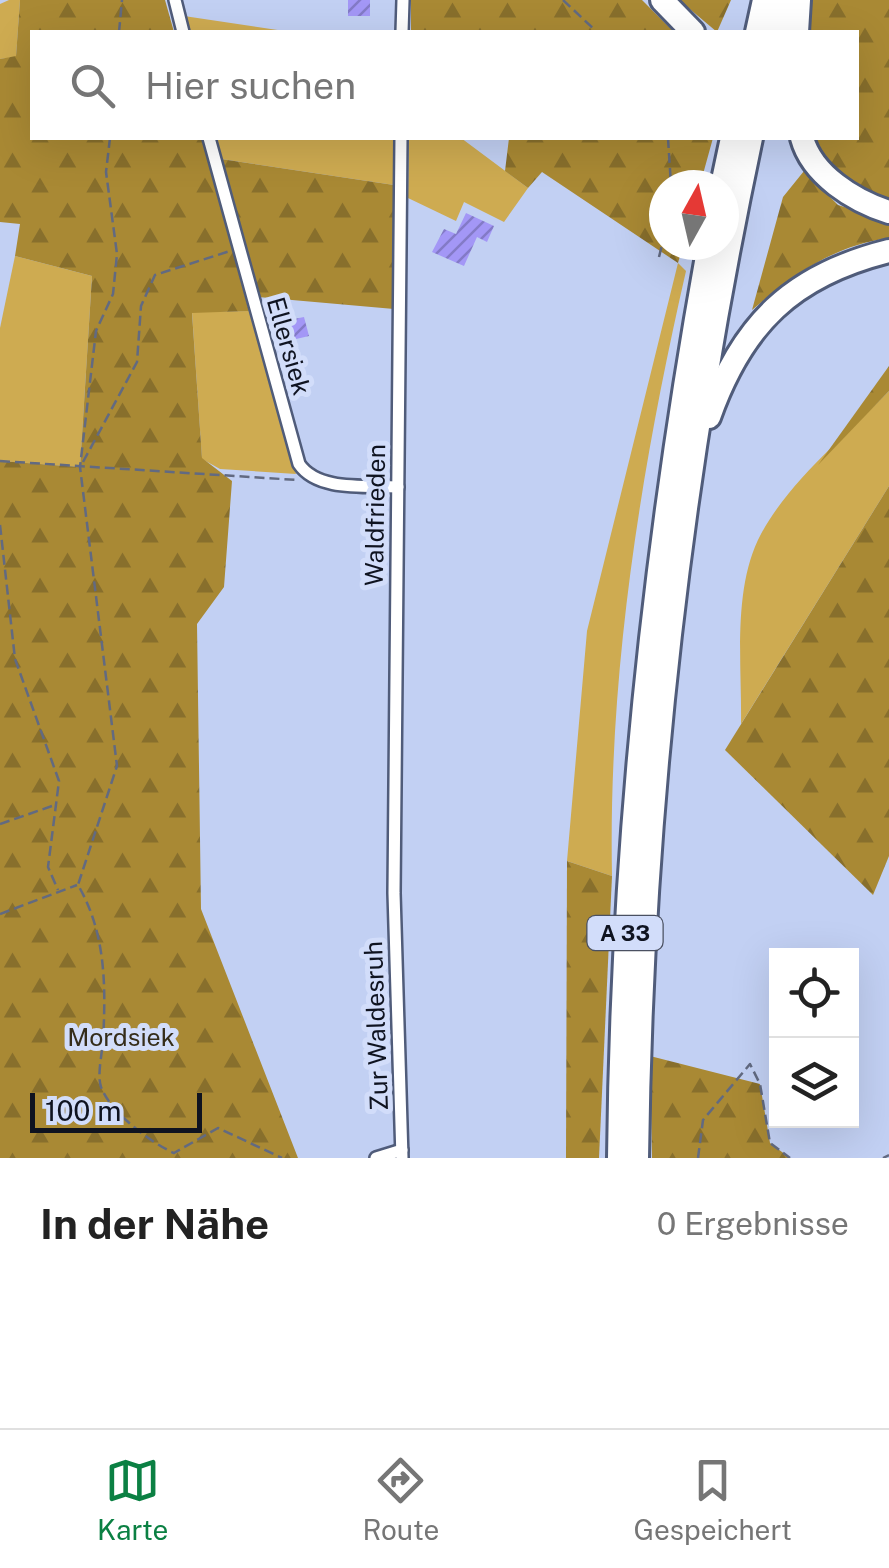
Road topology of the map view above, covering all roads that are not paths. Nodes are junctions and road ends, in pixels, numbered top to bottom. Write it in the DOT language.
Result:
graph roads {
  1 [pos="174,0"];
  2 [pos="403,0"];
  3 [pos="662,0"];
  4 [pos="764,0"];
  5 [pos="784,0"];
  6 [pos="799,0"];
  7 [pos="182,30"];
  8 [pos="402,30"];
  9 [pos="692,30"];
  10 [pos="756,30"];
  11 [pos="776,30"];
  12 [pos="797,30"];
  13 [pos="210,140"];
  14 [pos="401,140"];
  15 [pos="721,140"];
  16 [pos="732,140"];
  17 [pos="751,140"];
  18 [pos="803,140"];
  19 [pos="715,170"];
  20 [pos="725,170"];
  21 [pos="889,212"];
  22 [pos="889,251"];
  23 [pos="707,260"];
  24 [pos="692,463"];
  25 [pos="398,486"];
  26 [pos="394,893"];
  27 [pos="402,1154"];
  28 [pos="376,1158"];
  29 [pos="618,1158"];
  30 [pos="637,1158"];
  1 -- 7 [label="street"];
  2 -- 8 [label="street"];
  3 -- 9 [label="highway"];
  4 -- 10 [label="highway"];
  5 -- 11 [label="highway"];
  6 -- 12 [label="highway"];
  13 -- 25 [label="street, Ellersiek"];
  14 -- 25 [label="street, Waldfrieden"];
  15 -- 19 [label="highway"];
  16 -- 20 [label="highway"];
  17 -- 24 [label="highway, A 33"];
  18 -- 21 [label="highway"];
  22 -- 24 [label="highway"];
  23 -- 29 [label="highway, A 33"];
  24 -- 30 [label="highway, A 33"];
  25 -- 26 [label="street, Waldfrieden"];
  26 -- 27 [label="street, Zur Waldesruh"];
  27 -- 28 [label="street"];
}
